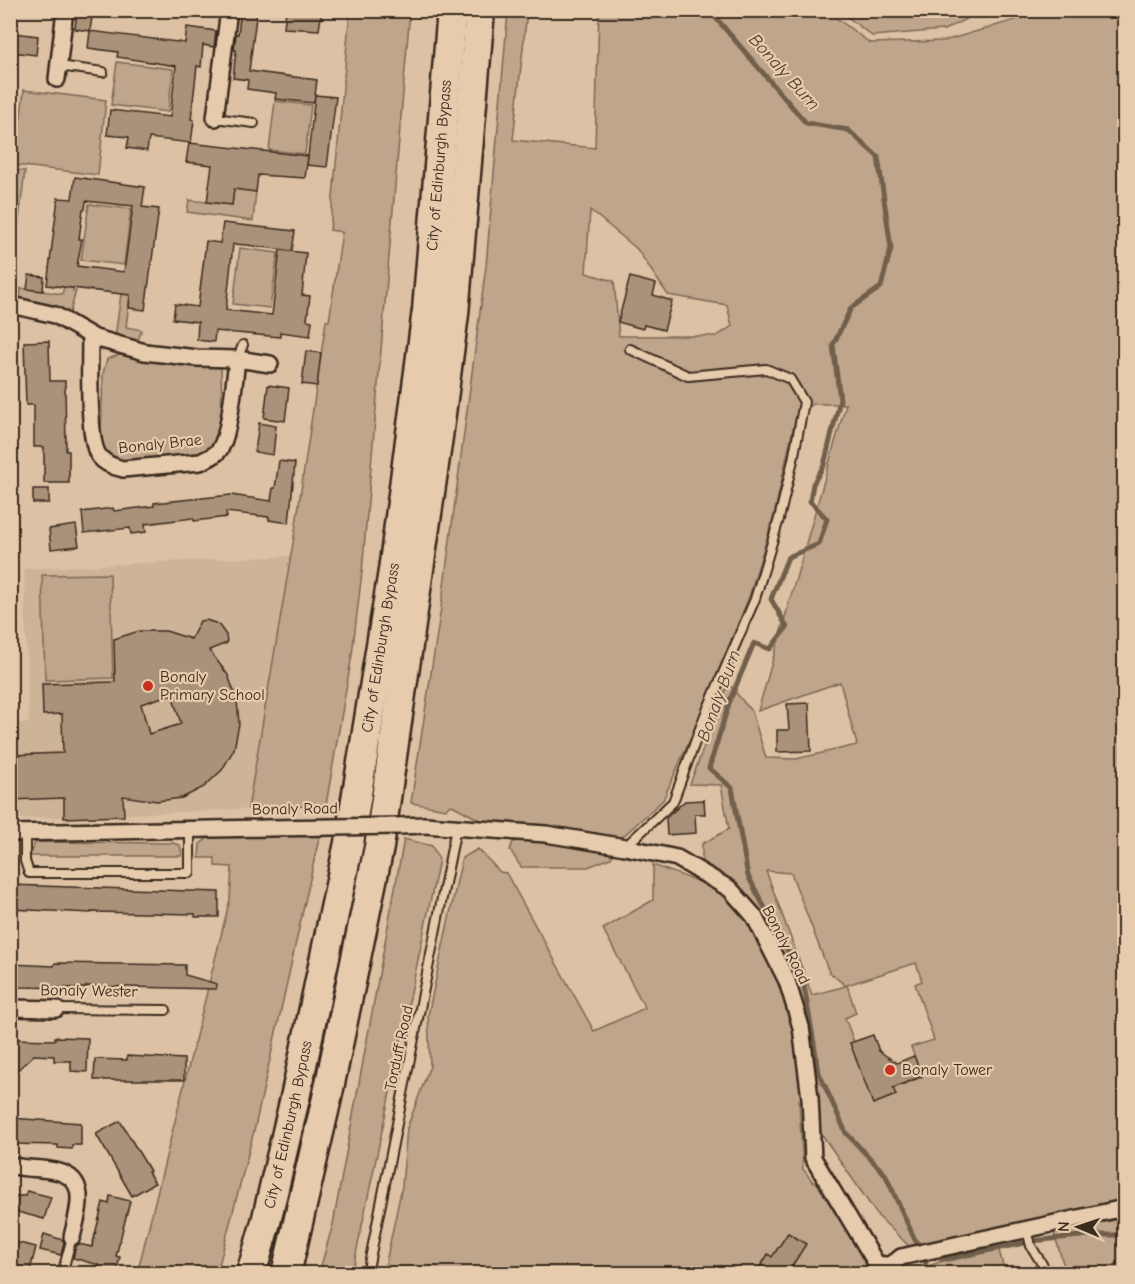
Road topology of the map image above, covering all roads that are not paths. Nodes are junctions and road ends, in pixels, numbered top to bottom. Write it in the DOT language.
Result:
graph roads {
  1 [pos="66,10"];
  2 [pos="229,10"];
  3 [pos="452,10"];
  4 [pos="480,10"];
  5 [pos="58,72"];
  6 [pos="103,72"];
  7 [pos="215,118"];
  8 [pos="254,123"];
  9 [pos="10,307"];
  10 [pos="90,336"];
  11 [pos="630,349"];
  12 [pos="240,352"];
  13 [pos="270,364"];
  14 [pos="456,828"];
  15 [pos="190,829"];
  16 [pos="18,833"];
  17 [pos="625,847"];
  18 [pos="10,1008"];
  19 [pos="56,1009"];
  20 [pos="166,1010"];
  21 [pos="10,1165"];
  22 [pos="1125,1208"];
  23 [pos="1028,1230"];
  24 [pos="72,1237"];
  25 [pos="62,1274"];
  26 [pos="251,1274"];
  27 [pos="286,1274"];
  28 [pos="367,1274"];
  29 [pos="1048,1274"];
  1 -- 5 [label="street"];
  2 -- 7 [label="street"];
  3 -- 26 [label="highway, City of Edinburgh Bypass"];
  4 -- 27 [label="highway, City of Edinburgh Bypass"];
  5 -- 6 [label="lane"];
  7 -- 8 [label="lane"];
  9 -- 10 [label="street"];
  10 -- 12 [label="street"];
  10 -- 12 [label="street, Bonaly Brae"];
  11 -- 17 [label="lane"];
  12 -- 13 [label="street"];
  14 -- 15 [label="street, Bonaly Road, bridge"];
  14 -- 17 [label="street, Bonaly Road"];
  14 -- 28 [label="lane, Torduff Road"];
  15 -- 16 [label="street, Bonaly Road"];
  15 -- 16 [label="lane, Bonaly Road"];
  17 -- 23 [label="street, Bonaly Road"];
  18 -- 19 [label="street, Bonaly Wester"];
  19 -- 20 [label="lane, Bonaly Wester"];
  21 -- 24 [label="street"];
  22 -- 23 [label="street, Bonaly Road"];
  23 -- 29 [label="lane"];
  24 -- 25 [label="lane"];
}
